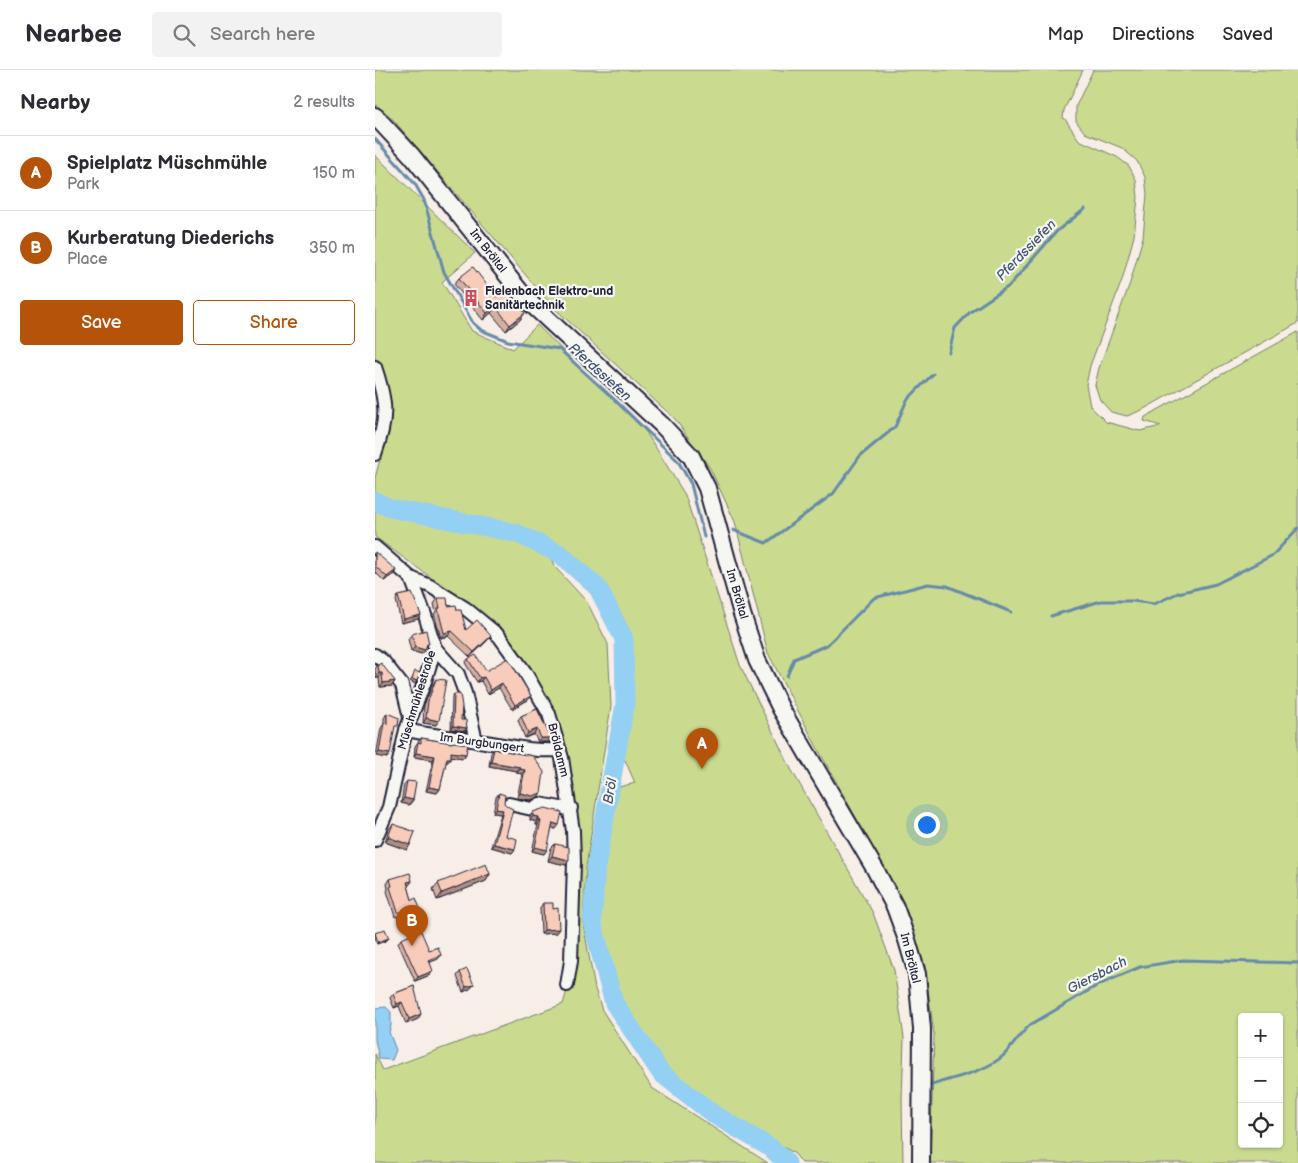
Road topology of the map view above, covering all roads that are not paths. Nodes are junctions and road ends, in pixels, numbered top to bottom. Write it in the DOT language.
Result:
graph roads {
  1 [pos="375,116"];
  2 [pos="375,367"];
  3 [pos="375,454"];
  4 [pos="375,547"];
  5 [pos="411,578"];
  6 [pos="435,648"];
  7 [pos="375,655"];
  8 [pos="410,717"];
  9 [pos="406,730"];
  10 [pos="476,741"];
  11 [pos="560,750"];
  12 [pos="509,804"];
  13 [pos="571,808"];
  14 [pos="375,840"];
  15 [pos="567,985"];
  16 [pos="921,1163"];
  1 -- 16 [label="main road, Im Bröltal"];
  2 -- 3 [label="street"];
  4 -- 5 [label="street, Müschmühlestraße"];
  5 -- 6 [label="street, Müschmühlestraße"];
  5 -- 11 [label="street, Bröldamm"];
  6 -- 8 [label="street, Müschmühlestraße"];
  6 -- 10 [label="street"];
  7 -- 8 [label="street"];
  8 -- 9 [label="street, Müschmühlestraße"];
  9 -- 10 [label="street, Im Burgbungert"];
  9 -- 14 [label="street, Müschmühlestraße"];
  10 -- 11 [label="street, Im Burgbungert"];
  11 -- 13 [label="street, Bröldamm"];
  12 -- 13 [label="street"];
  13 -- 15 [label="street, Bröldamm"];
}
